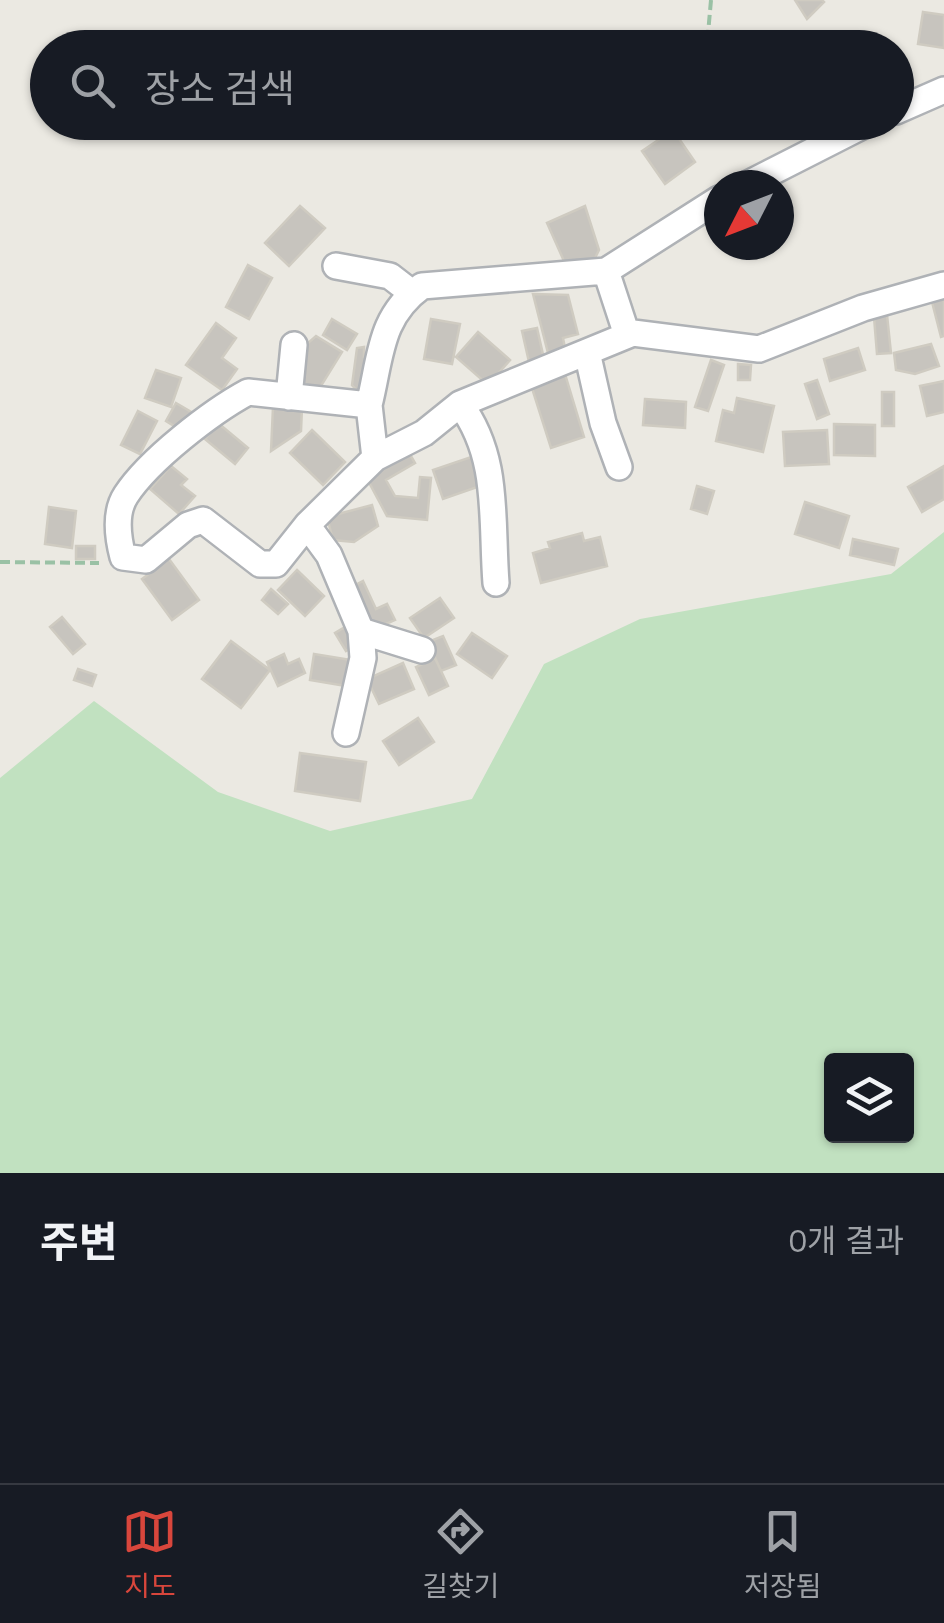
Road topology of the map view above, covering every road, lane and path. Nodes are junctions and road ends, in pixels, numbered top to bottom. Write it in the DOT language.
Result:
graph roads {
  1 [pos="711,0"];
  2 [pos="708,30"];
  3 [pos="944,90"];
  4 [pos="914,103"];
  5 [pos="835,140"];
  6 [pos="776,170"];
  7 [pos="704,209"];
  8 [pos="336,266"];
  9 [pos="606,271"];
  10 [pos="944,285"];
  11 [pos="412,294"];
  12 [pos="628,335"];
  13 [pos="294,345"];
  14 [pos="587,352"];
  15 [pos="289,397"];
  16 [pos="460,404"];
  17 [pos="369,405"];
  18 [pos="375,458"];
  19 [pos="619,468"];
  20 [pos="306,525"];
  21 [pos="122,557"];
  22 [pos="0,562"];
  23 [pos="496,584"];
  24 [pos="361,631"];
  25 [pos="422,650"];
  26 [pos="346,733"];
  1 -- 2 [label="path"];
  3 -- 4 [label="street"];
  5 -- 6 [label="street"];
  7 -- 9 [label="street"];
  8 -- 11 [label="street"];
  9 -- 11 [label="street"];
  9 -- 12 [label="street"];
  10 -- 12 [label="street"];
  11 -- 17 [label="street"];
  12 -- 14 [label="street"];
  13 -- 15 [label="street"];
  14 -- 16 [label="street"];
  14 -- 19 [label="street"];
  15 -- 17 [label="street"];
  15 -- 21 [label="street"];
  16 -- 18 [label="street"];
  16 -- 23 [label="street"];
  17 -- 18 [label="street"];
  18 -- 20 [label="street"];
  20 -- 21 [label="street"];
  20 -- 24 [label="street"];
  21 -- 22 [label="path"];
  24 -- 25 [label="street"];
  24 -- 26 [label="street"];
}
